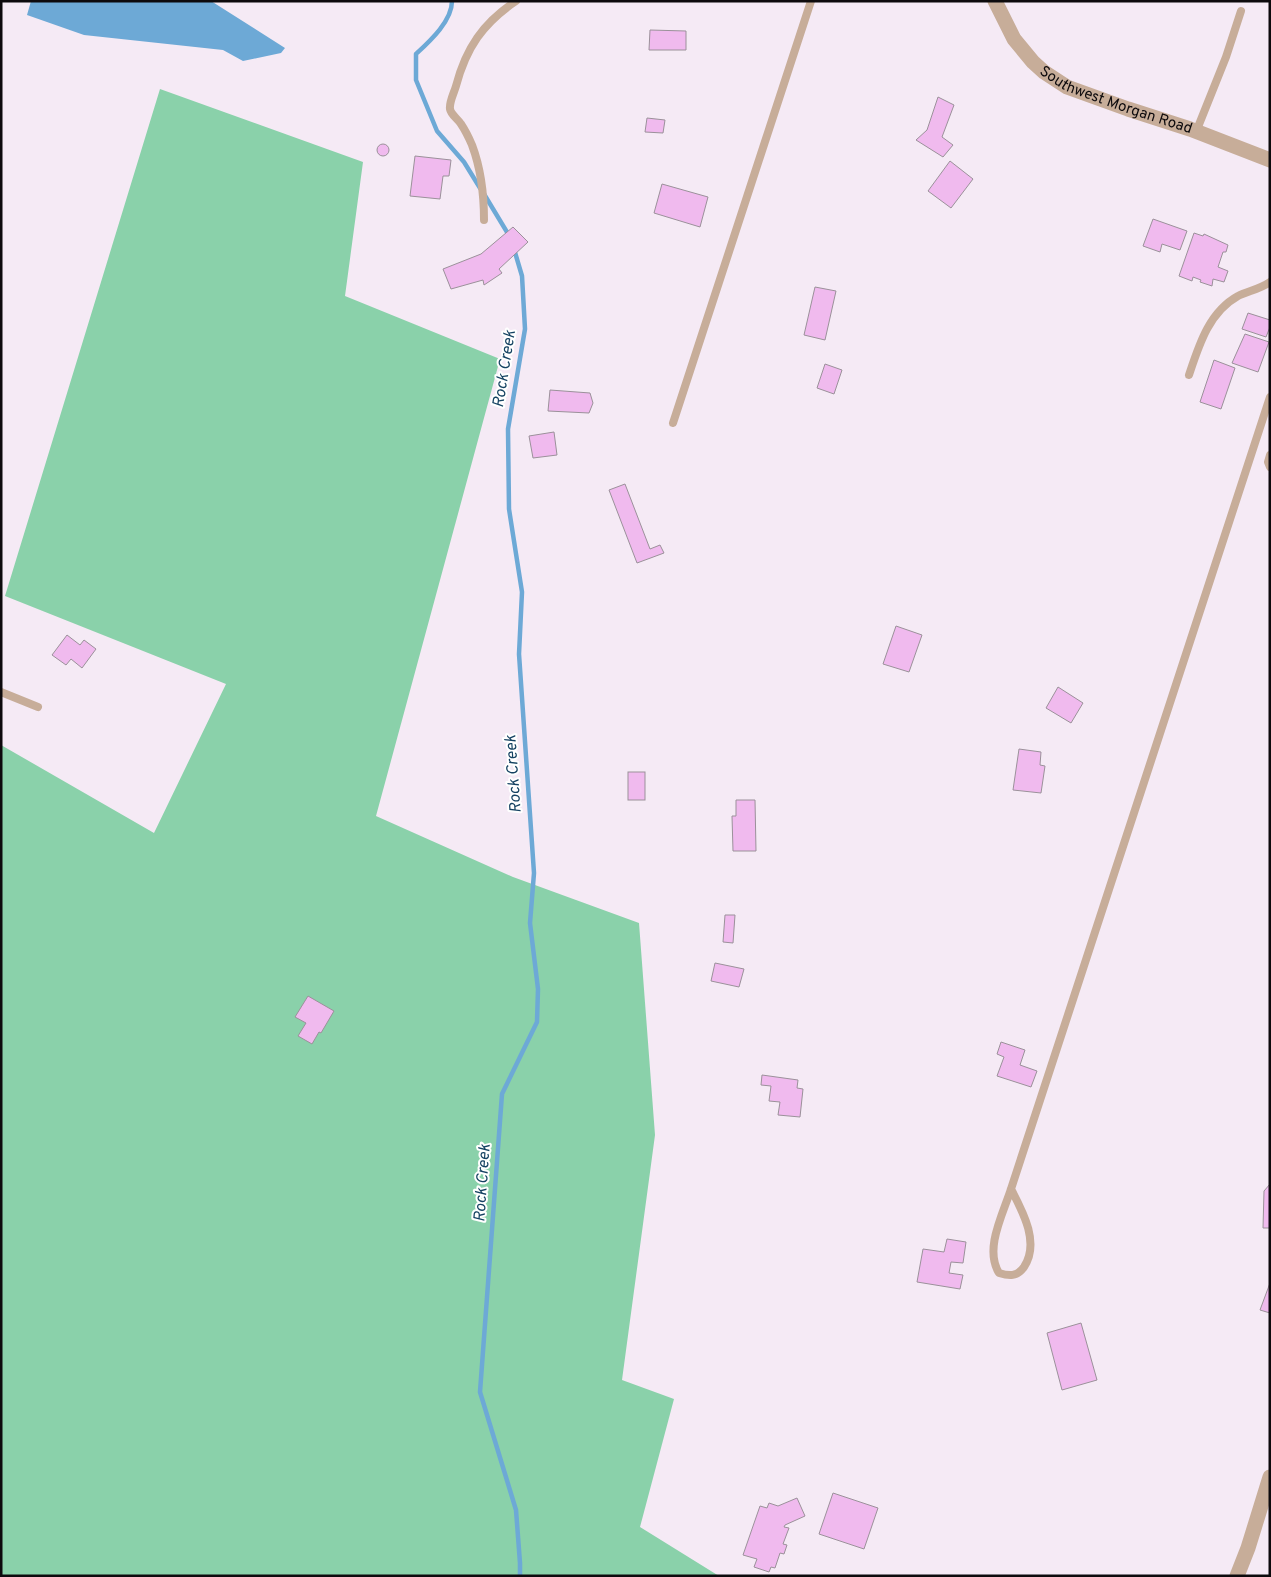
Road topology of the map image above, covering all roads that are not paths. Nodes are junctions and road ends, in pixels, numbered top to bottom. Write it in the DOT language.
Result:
graph roads {
  1 [pos="516,1"];
  2 [pos="811,1"];
  3 [pos="995,1"];
  4 [pos="1241,11"];
  5 [pos="1196,132"];
  6 [pos="1270,160"];
  7 [pos="484,220"];
  8 [pos="1270,282"];
  9 [pos="1189,374"];
  10 [pos="1270,397"];
  11 [pos="673,423"];
  12 [pos="1270,455"];
  13 [pos="1270,467"];
  14 [pos="1,692"];
  15 [pos="38,707"];
  16 [pos="1011,1189"];
  17 [pos="1270,1478"];
  18 [pos="1237,1576"];
  1 -- 7 [label="lane"];
  2 -- 11 [label="lane"];
  3 -- 5 [label="street, Southwest Morgan Road"];
  4 -- 5 [label="lane"];
  5 -- 6 [label="street, Southwest Morgan Road"];
  8 -- 9 [label="lane"];
  10 -- 16 [label="lane"];
  12 -- 13 [label="lane"];
  14 -- 15 [label="lane"];
  16 -- 16 [label="lane"];
  17 -- 18 [label="street"];
}
